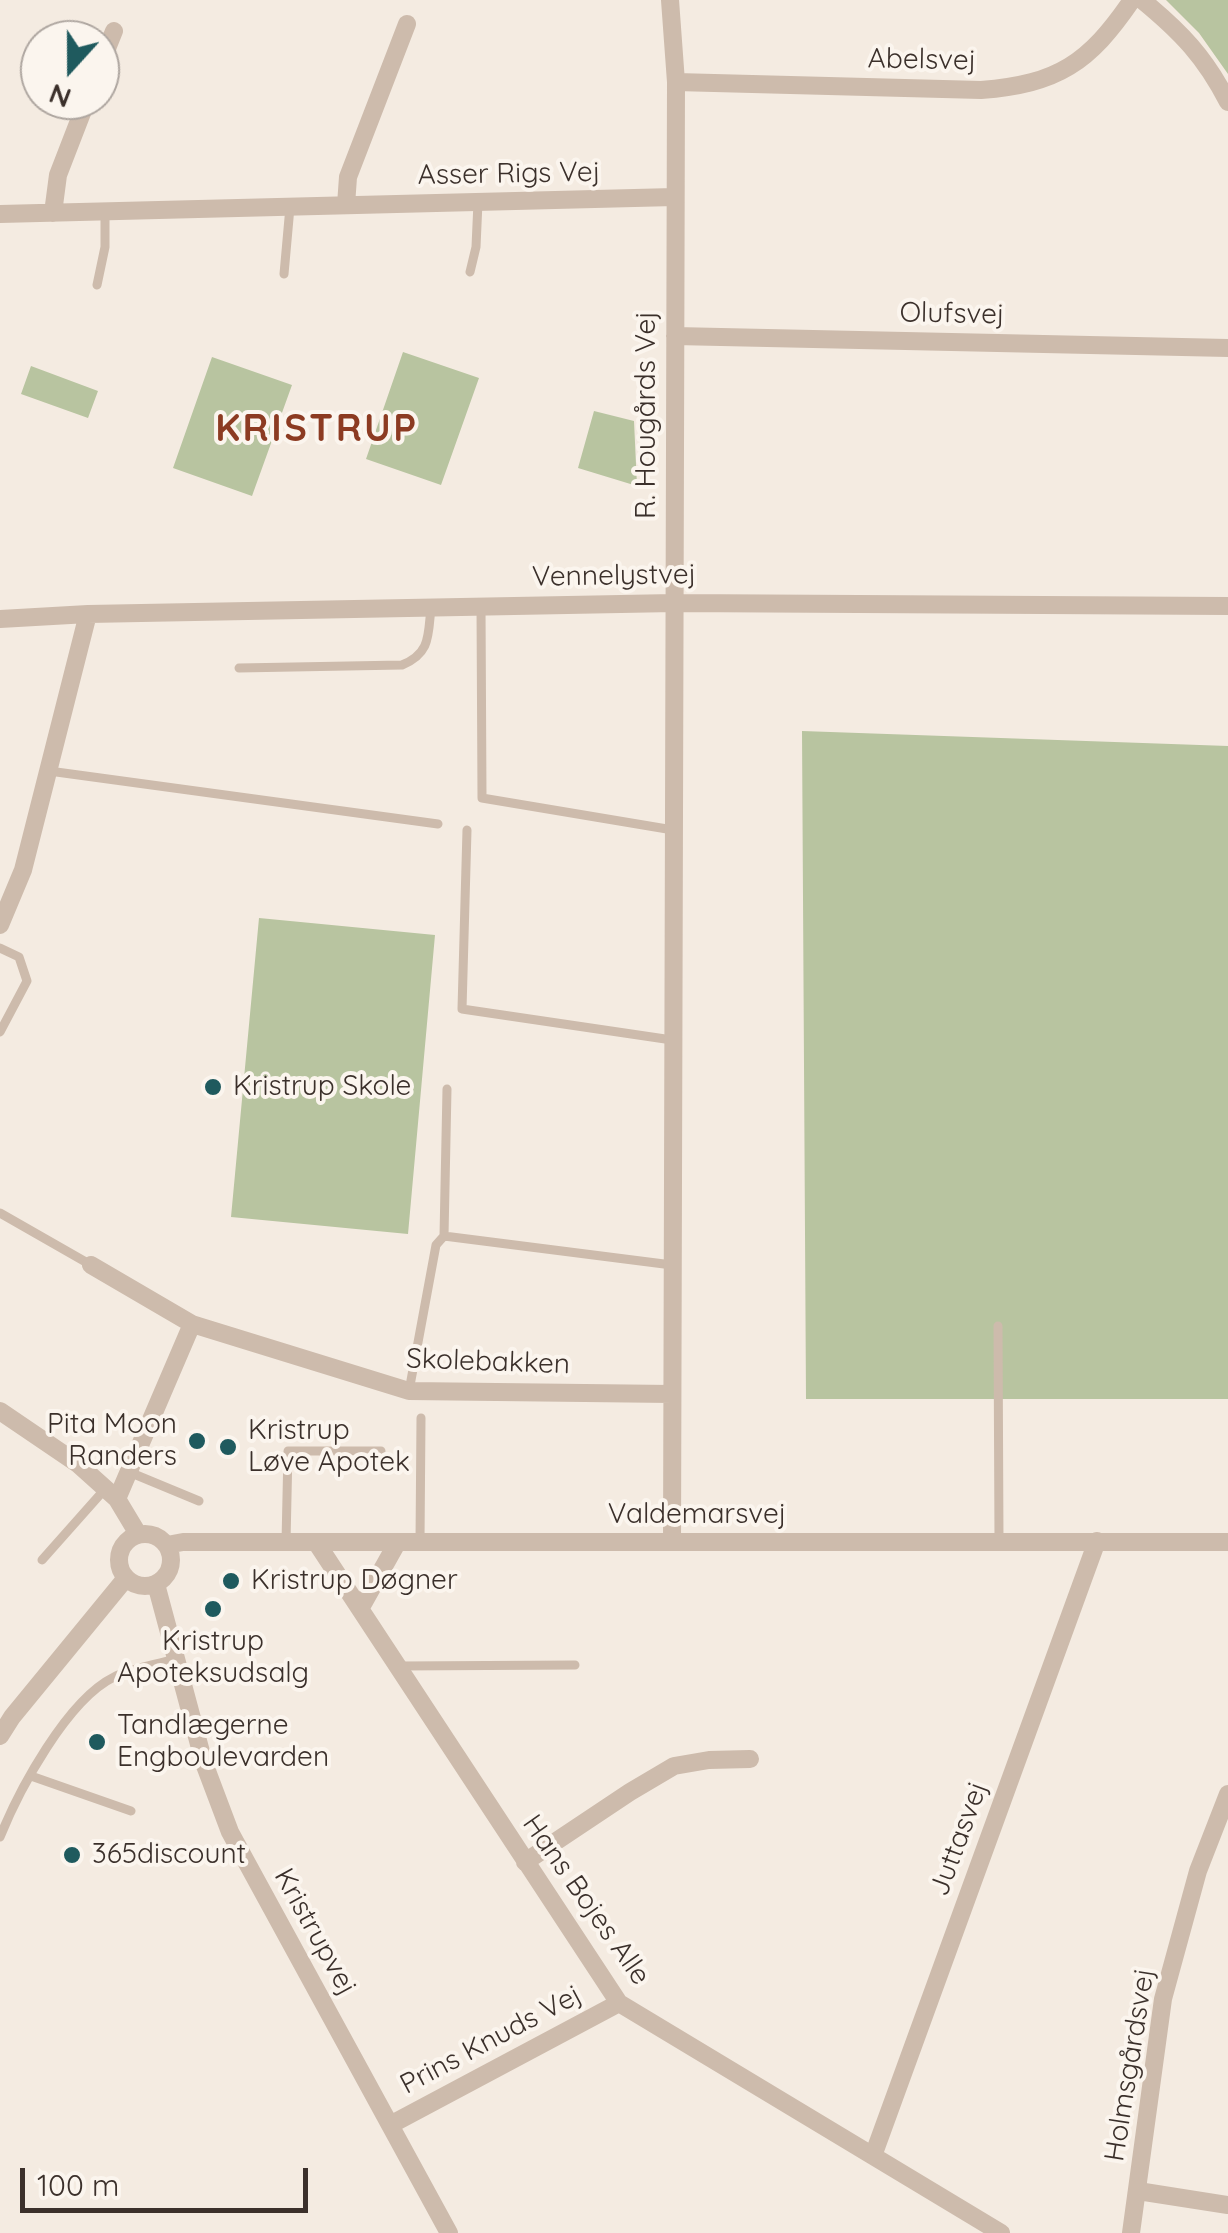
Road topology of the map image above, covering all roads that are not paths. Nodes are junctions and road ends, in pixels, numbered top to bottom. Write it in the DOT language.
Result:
graph roads {
  1 [pos="670,0"];
  2 [pos="1132,0"];
  3 [pos="1142,0"];
  4 [pos="407,24"];
  5 [pos="676,82"];
  6 [pos="1228,102"];
  7 [pos="79,120"];
  8 [pos="674,197"];
  9 [pos="478,202"];
  10 [pos="346,206"];
  11 [pos="290,207"];
  12 [pos="105,212"];
  13 [pos="53,213"];
  14 [pos="0,214"];
  15 [pos="470,272"];
  16 [pos="284,274"];
  17 [pos="97,286"];
  18 [pos="675,336"];
  19 [pos="1228,348"];
  20 [pos="674,602"];
  21 [pos="481,606"];
  22 [pos="1228,606"];
  23 [pos="430,607"];
  24 [pos="88,614"];
  25 [pos="0,619"];
  26 [pos="240,668"];
  27 [pos="49,771"];
  28 [pos="438,824"];
  29 [pos="467,830"];
  30 [pos="673,830"];
  31 [pos="0,924"];
  32 [pos="0,948"];
  33 [pos="0,1032"];
  34 [pos="672,1040"];
  35 [pos="448,1089"];
  36 [pos="0,1213"];
  37 [pos="444,1236"];
  38 [pos="90,1265"];
  39 [pos="672,1265"];
  40 [pos="192,1324"];
  41 [pos="998,1326"];
  42 [pos="410,1391"];
  43 [pos="672,1394"];
  44 [pos="0,1411"];
  45 [pos="421,1418"];
  46 [pos="381,1451"];
  47 [pos="128,1472"];
  48 [pos="112,1494"];
  49 [pos="199,1501"];
  50 [pos="138,1534"];
  51 [pos="1097,1541"];
  52 [pos="286,1542"];
  53 [pos="316,1542"];
  54 [pos="672,1542"];
  55 [pos="998,1542"];
  56 [pos="1228,1542"];
  57 [pos="397,1544"];
  58 [pos="420,1544"];
  59 [pos="167,1546"];
  60 [pos="42,1560"];
  61 [pos="126,1578"];
  62 [pos="156,1584"];
  63 [pos="360,1609"];
  64 [pos="176,1658"];
  65 [pos="576,1665"];
  66 [pos="397,1666"];
  67 [pos="0,1736"];
  68 [pos="750,1760"];
  69 [pos="32,1776"];
  70 [pos="1228,1794"];
  71 [pos="131,1812"];
  72 [pos="0,1837"];
  73 [pos="525,1862"];
  74 [pos="618,2004"];
  75 [pos="390,2124"];
  76 [pos="873,2156"];
  77 [pos="1138,2191"];
  78 [pos="1228,2205"];
  79 [pos="448,2233"];
  80 [pos="1001,2233"];
  81 [pos="1131,2233"];
  1 -- 5 [label="street, R. Hougårds Vej"];
  2 -- 5 [label="street, Abelsvej"];
  3 -- 6 [label="street"];
  4 -- 10 [label="street"];
  5 -- 8 [label="street, R. Hougårds Vej"];
  7 -- 13 [label="street"];
  8 -- 9 [label="street, Asser Rigs Vej"];
  8 -- 18 [label="street, R. Hougårds Vej"];
  9 -- 10 [label="street, Asser Rigs Vej"];
  9 -- 15 [label="lane"];
  10 -- 11 [label="street, Asser Rigs Vej"];
  11 -- 12 [label="street, Asser Rigs Vej"];
  11 -- 16 [label="lane"];
  12 -- 13 [label="street, Asser Rigs Vej"];
  12 -- 17 [label="lane"];
  13 -- 14 [label="street, Asser Rigs Vej"];
  18 -- 19 [label="street, Olufsvej"];
  18 -- 20 [label="street, R. Hougårds Vej"];
  20 -- 21 [label="street, Vennelystvej"];
  20 -- 22 [label="street, Vennelystvej"];
  20 -- 30 [label="street, R. Hougårds Vej"];
  21 -- 23 [label="street, Vennelystvej"];
  21 -- 30 [label="lane"];
  23 -- 24 [label="street, Vennelystvej"];
  23 -- 26 [label="lane"];
  24 -- 25 [label="street, Vennelystvej"];
  24 -- 27 [label="street"];
  27 -- 28 [label="lane"];
  27 -- 31 [label="street"];
  29 -- 34 [label="lane"];
  30 -- 34 [label="street, R. Hougårds Vej"];
  32 -- 33 [label="lane"];
  34 -- 39 [label="street, R. Hougårds Vej"];
  35 -- 37 [label="lane"];
  36 -- 38 [label="lane"];
  37 -- 39 [label="lane"];
  37 -- 42 [label="lane"];
  38 -- 40 [label="street, Skolebakken"];
  39 -- 43 [label="street, R. Hougårds Vej"];
  40 -- 42 [label="street, Skolebakken"];
  40 -- 47 [label="street"];
  41 -- 55 [label="lane"];
  42 -- 43 [label="street, Skolebakken"];
  43 -- 54 [label="street, R. Hougårds Vej"];
  44 -- 48 [label="street"];
  45 -- 58 [label="lane"];
  46 -- 52 [label="lane"];
  47 -- 48 [label="street"];
  47 -- 49 [label="lane"];
  48 -- 50 [label="street"];
  48 -- 60 [label="lane"];
  50 -- 59 [label="street"];
  50 -- 61 [label="street"];
  51 -- 55 [label="street, Valdemarsvej"];
  51 -- 56 [label="street, Valdemarsvej"];
  51 -- 76 [label="street, Juttasvej"];
  52 -- 53 [label="street, Valdemarsvej"];
  52 -- 59 [label="street, Valdemarsvej"];
  53 -- 57 [label="street, Valdemarsvej"];
  53 -- 63 [label="street, Hans Bojes Alle"];
  54 -- 55 [label="street, Valdemarsvej"];
  54 -- 58 [label="street, Valdemarsvej"];
  57 -- 58 [label="street, Valdemarsvej"];
  57 -- 63 [label="street"];
  59 -- 62 [label="street"];
  61 -- 62 [label="street"];
  61 -- 67 [label="street"];
  62 -- 64 [label="street, Kristrupvej"];
  63 -- 66 [label="street, Hans Bojes Alle"];
  64 -- 69 [label="lane"];
  64 -- 75 [label="street, Kristrupvej"];
  65 -- 66 [label="lane"];
  66 -- 73 [label="street, Hans Bojes Alle"];
  68 -- 73 [label="street"];
  69 -- 71 [label="lane"];
  69 -- 72 [label="lane"];
  70 -- 77 [label="street, Holmsgårdsvej"];
  73 -- 74 [label="street, Hans Bojes Alle"];
  74 -- 75 [label="street, Prins Knuds Vej"];
  74 -- 76 [label="street, Hans Bojes Alle"];
  75 -- 79 [label="street, Kristrupvej"];
  76 -- 80 [label="street, Hans Bojes Alle"];
  77 -- 78 [label="street"];
  77 -- 81 [label="street, Holmsgårdsvej"];
}
